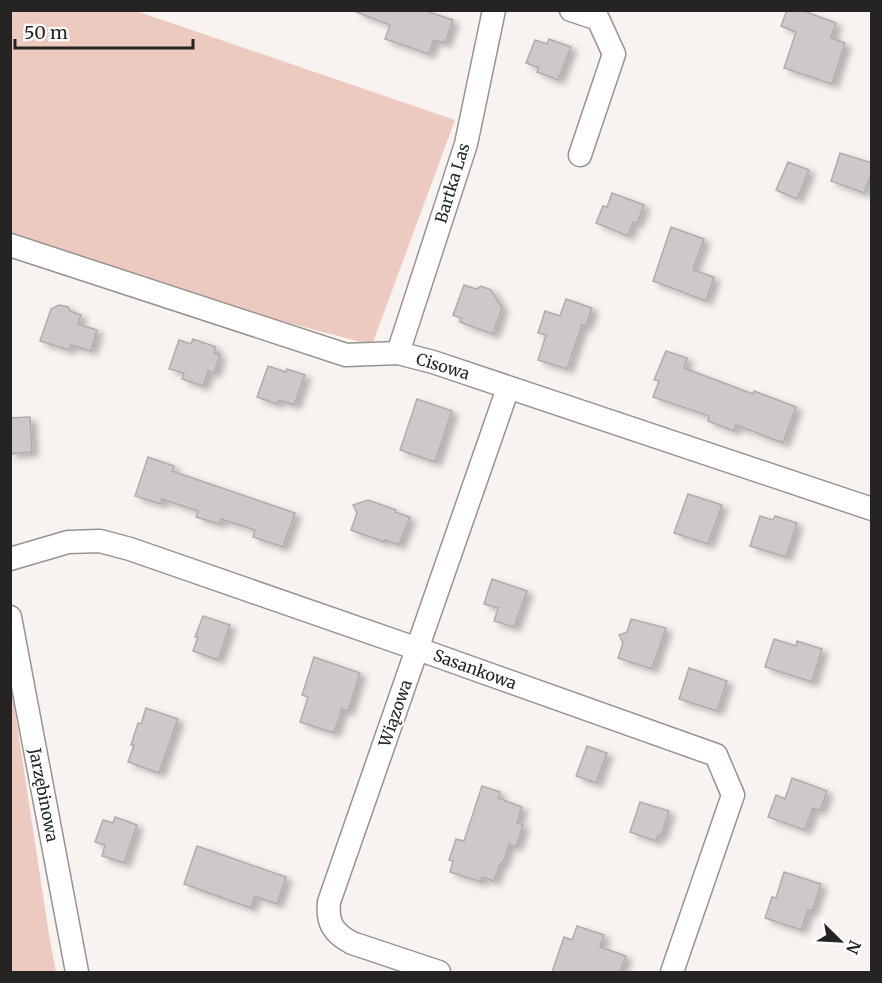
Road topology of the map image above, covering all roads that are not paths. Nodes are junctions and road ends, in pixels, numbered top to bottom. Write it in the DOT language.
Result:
graph roads {
  1 [pos="494,10"];
  2 [pos="571,10"];
  3 [pos="580,155"];
  4 [pos="10,245"];
  5 [pos="398,353"];
  6 [pos="508,388"];
  7 [pos="872,509"];
  8 [pos="10,559"];
  9 [pos="10,617"];
  10 [pos="418,649"];
  11 [pos="77,972"];
  12 [pos="439,972"];
  13 [pos="672,972"];
  1 -- 5 [label="street, Bartka Las"];
  2 -- 3 [label="street"];
  4 -- 5 [label="street, Cisowa"];
  5 -- 6 [label="street, Cisowa"];
  6 -- 7 [label="street, Cisowa"];
  6 -- 10 [label="street, Wiązowa"];
  8 -- 10 [label="street, Sasankowa"];
  9 -- 11 [label="street, Jarzębinowa"];
  10 -- 12 [label="street, Wiązowa"];
  10 -- 13 [label="street, Sasankowa"];
}
